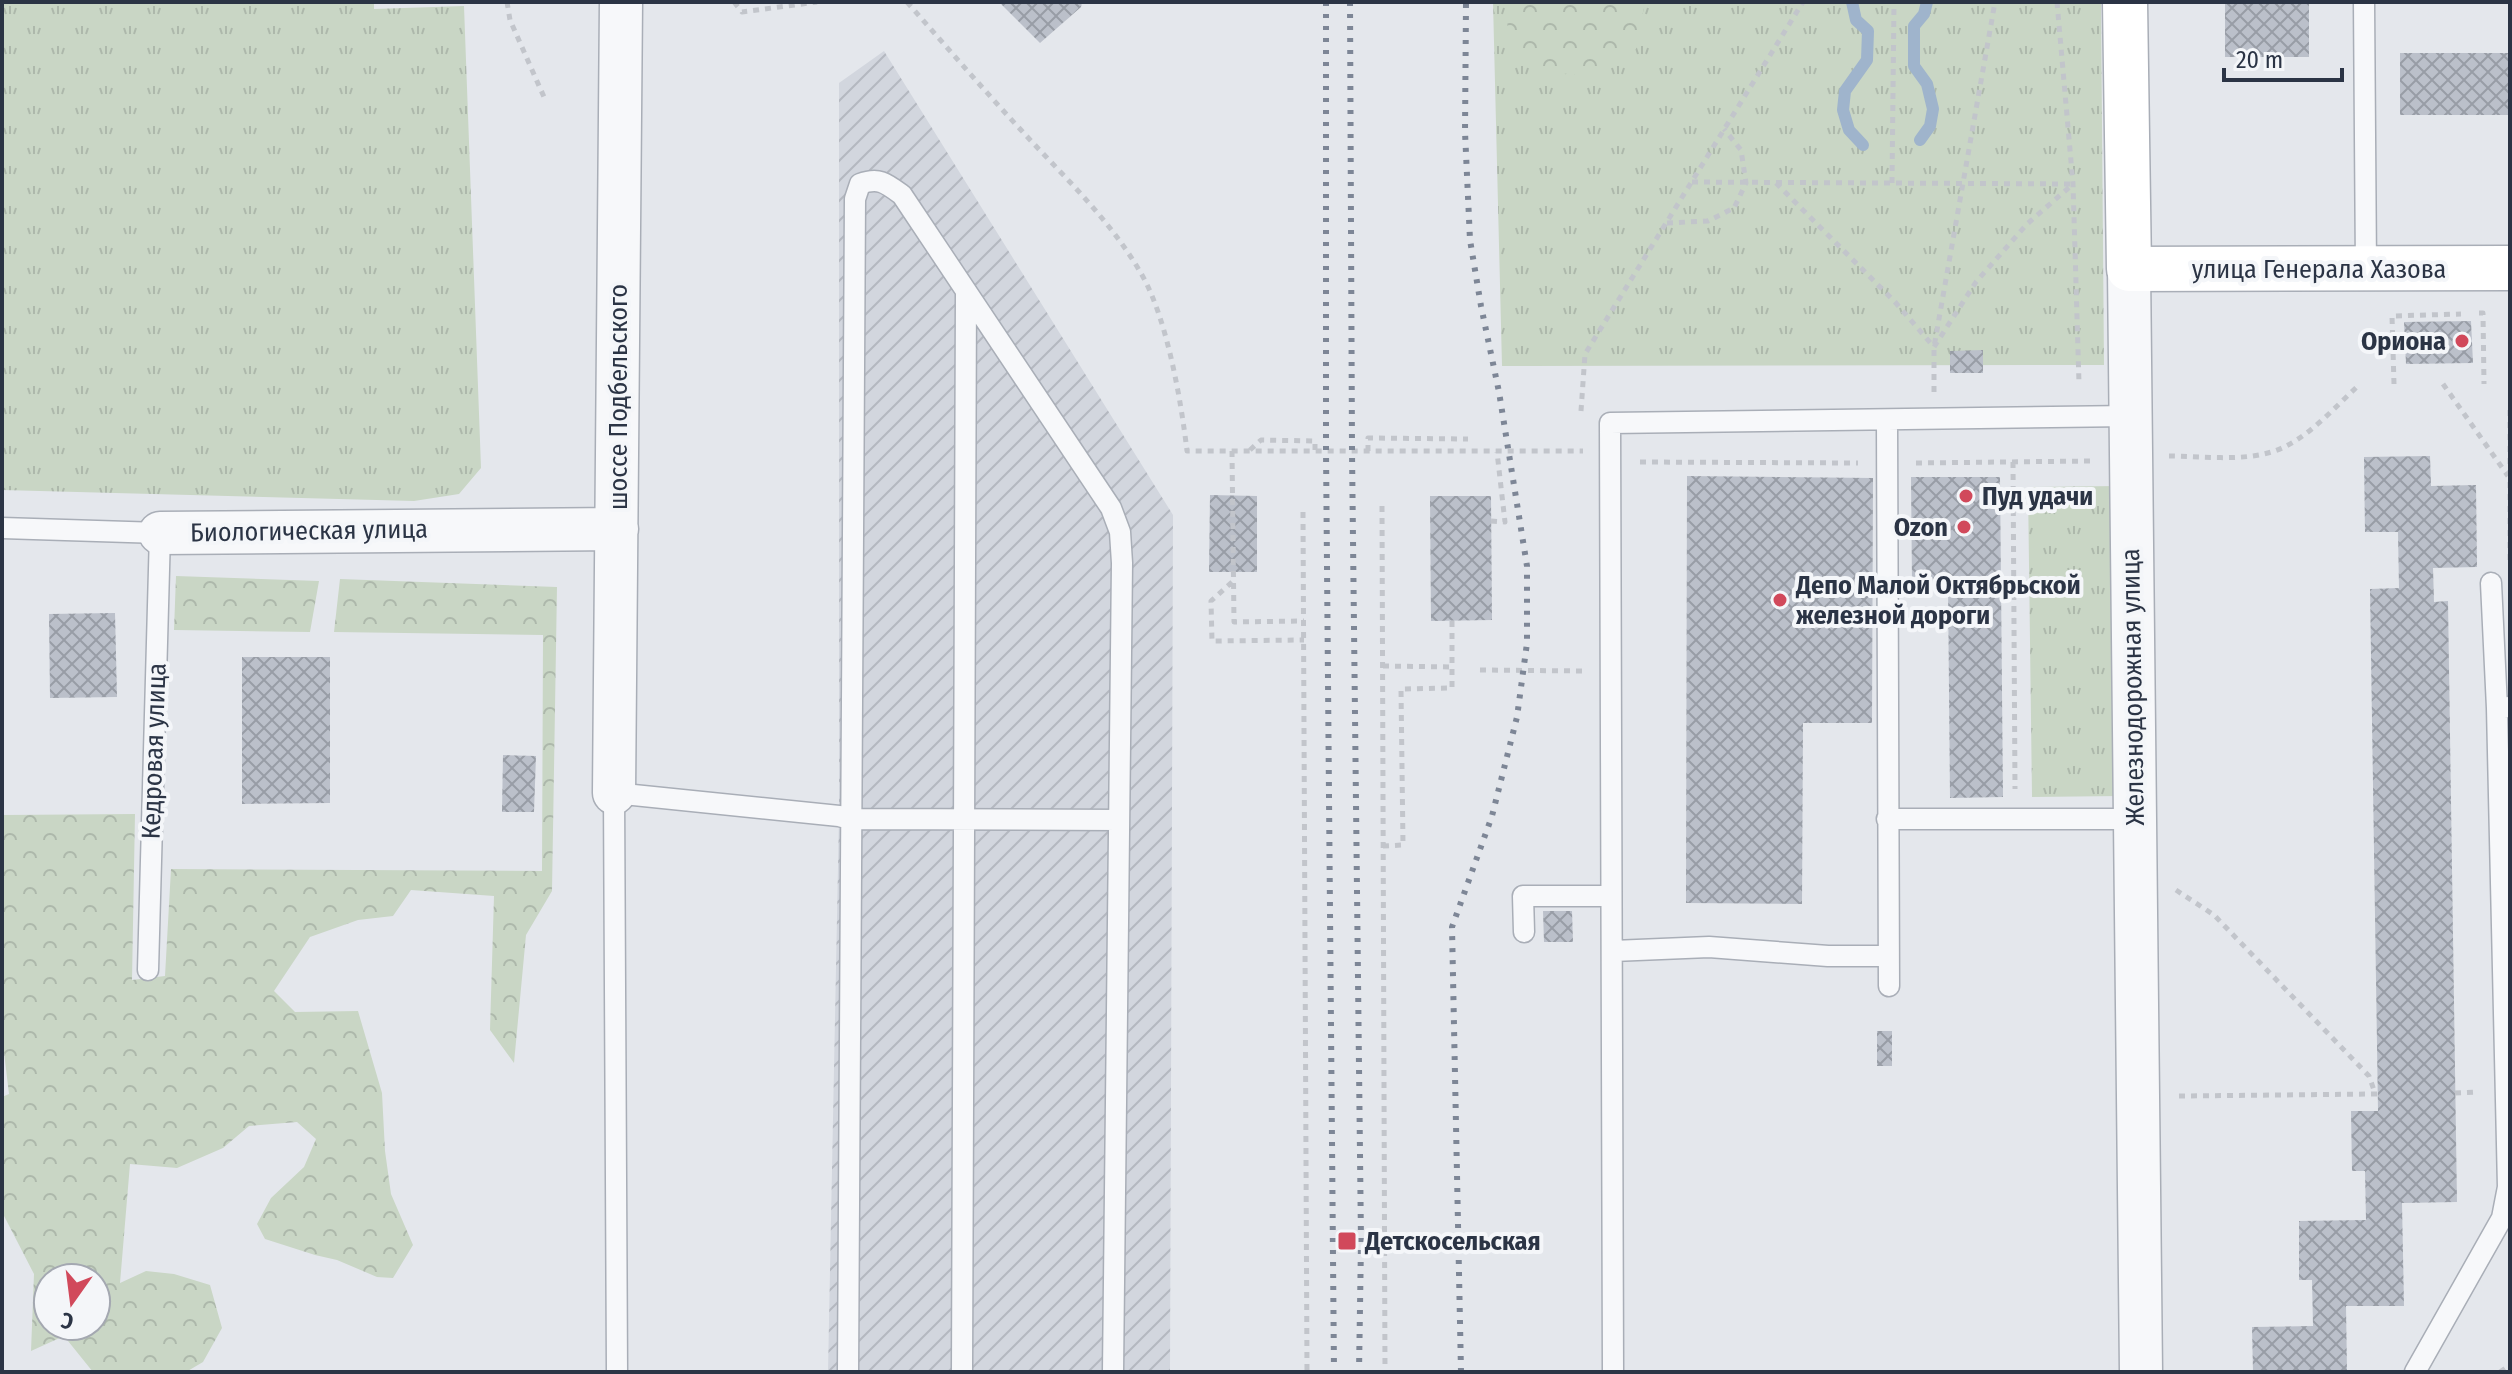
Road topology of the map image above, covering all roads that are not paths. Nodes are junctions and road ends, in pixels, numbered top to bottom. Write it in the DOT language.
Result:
graph roads {
  1 [pos="621,2"];
  2 [pos="2125,2"];
  3 [pos="2364,2"];
  4 [pos="2510,268"];
  5 [pos="2129,269"];
  6 [pos="2366,269"];
  7 [pos="966,291"];
  8 [pos="2130,416"];
  9 [pos="1887,420"];
  10 [pos="2,528"];
  11 [pos="617,529"];
  12 [pos="160,533"];
  13 [pos="2491,583"];
  14 [pos="2503,707"];
  15 [pos="614,793"];
  16 [pos="850,819"];
  17 [pos="962,819"];
  18 [pos="1887,819"];
  19 [pos="2134,819"];
  20 [pos="1119,820"];
  21 [pos="1611,896"];
  22 [pos="1524,932"];
  23 [pos="1613,951"];
  24 [pos="1888,956"];
  25 [pos="148,970"];
  26 [pos="1889,986"];
  27 [pos="617,1372"];
  28 [pos="848,1372"];
  29 [pos="962,1372"];
  30 [pos="1113,1372"];
  31 [pos="1613,1372"];
  32 [pos="2141,1372"];
  33 [pos="2415,1372"];
  1 -- 11 [label="street, шоссе Подбельского"];
  2 -- 5 [label="street, Железнодорожная улица"];
  3 -- 6 [label="lane"];
  4 -- 6 [label="street, улица Генерала Хазова"];
  5 -- 6 [label="street, улица Генерала Хазова"];
  5 -- 8 [label="street, Железнодорожная улица"];
  7 -- 16 [label="lane"];
  7 -- 17 [label="lane"];
  7 -- 20 [label="lane"];
  8 -- 9 [label="lane"];
  8 -- 19 [label="street, Железнодорожная улица"];
  9 -- 18 [label="lane"];
  9 -- 21 [label="lane"];
  10 -- 12 [label="lane, Биологическая улица"];
  11 -- 12 [label="street, Биологическая улица"];
  11 -- 15 [label="street, шоссе Подбельского"];
  12 -- 25 [label="lane, Кедровая улица"];
  13 -- 14 [label="lane"];
  14 -- 33 [label="lane"];
  15 -- 16 [label="lane"];
  15 -- 27 [label="lane"];
  16 -- 17 [label="lane"];
  16 -- 28 [label="lane"];
  17 -- 20 [label="lane"];
  17 -- 29 [label="lane"];
  18 -- 19 [label="lane"];
  18 -- 24 [label="lane"];
  19 -- 32 [label="street, Железнодорожная улица"];
  20 -- 30 [label="lane"];
  21 -- 22 [label="lane"];
  21 -- 23 [label="lane"];
  23 -- 24 [label="lane"];
  23 -- 31 [label="lane"];
  24 -- 26 [label="lane"];
}
